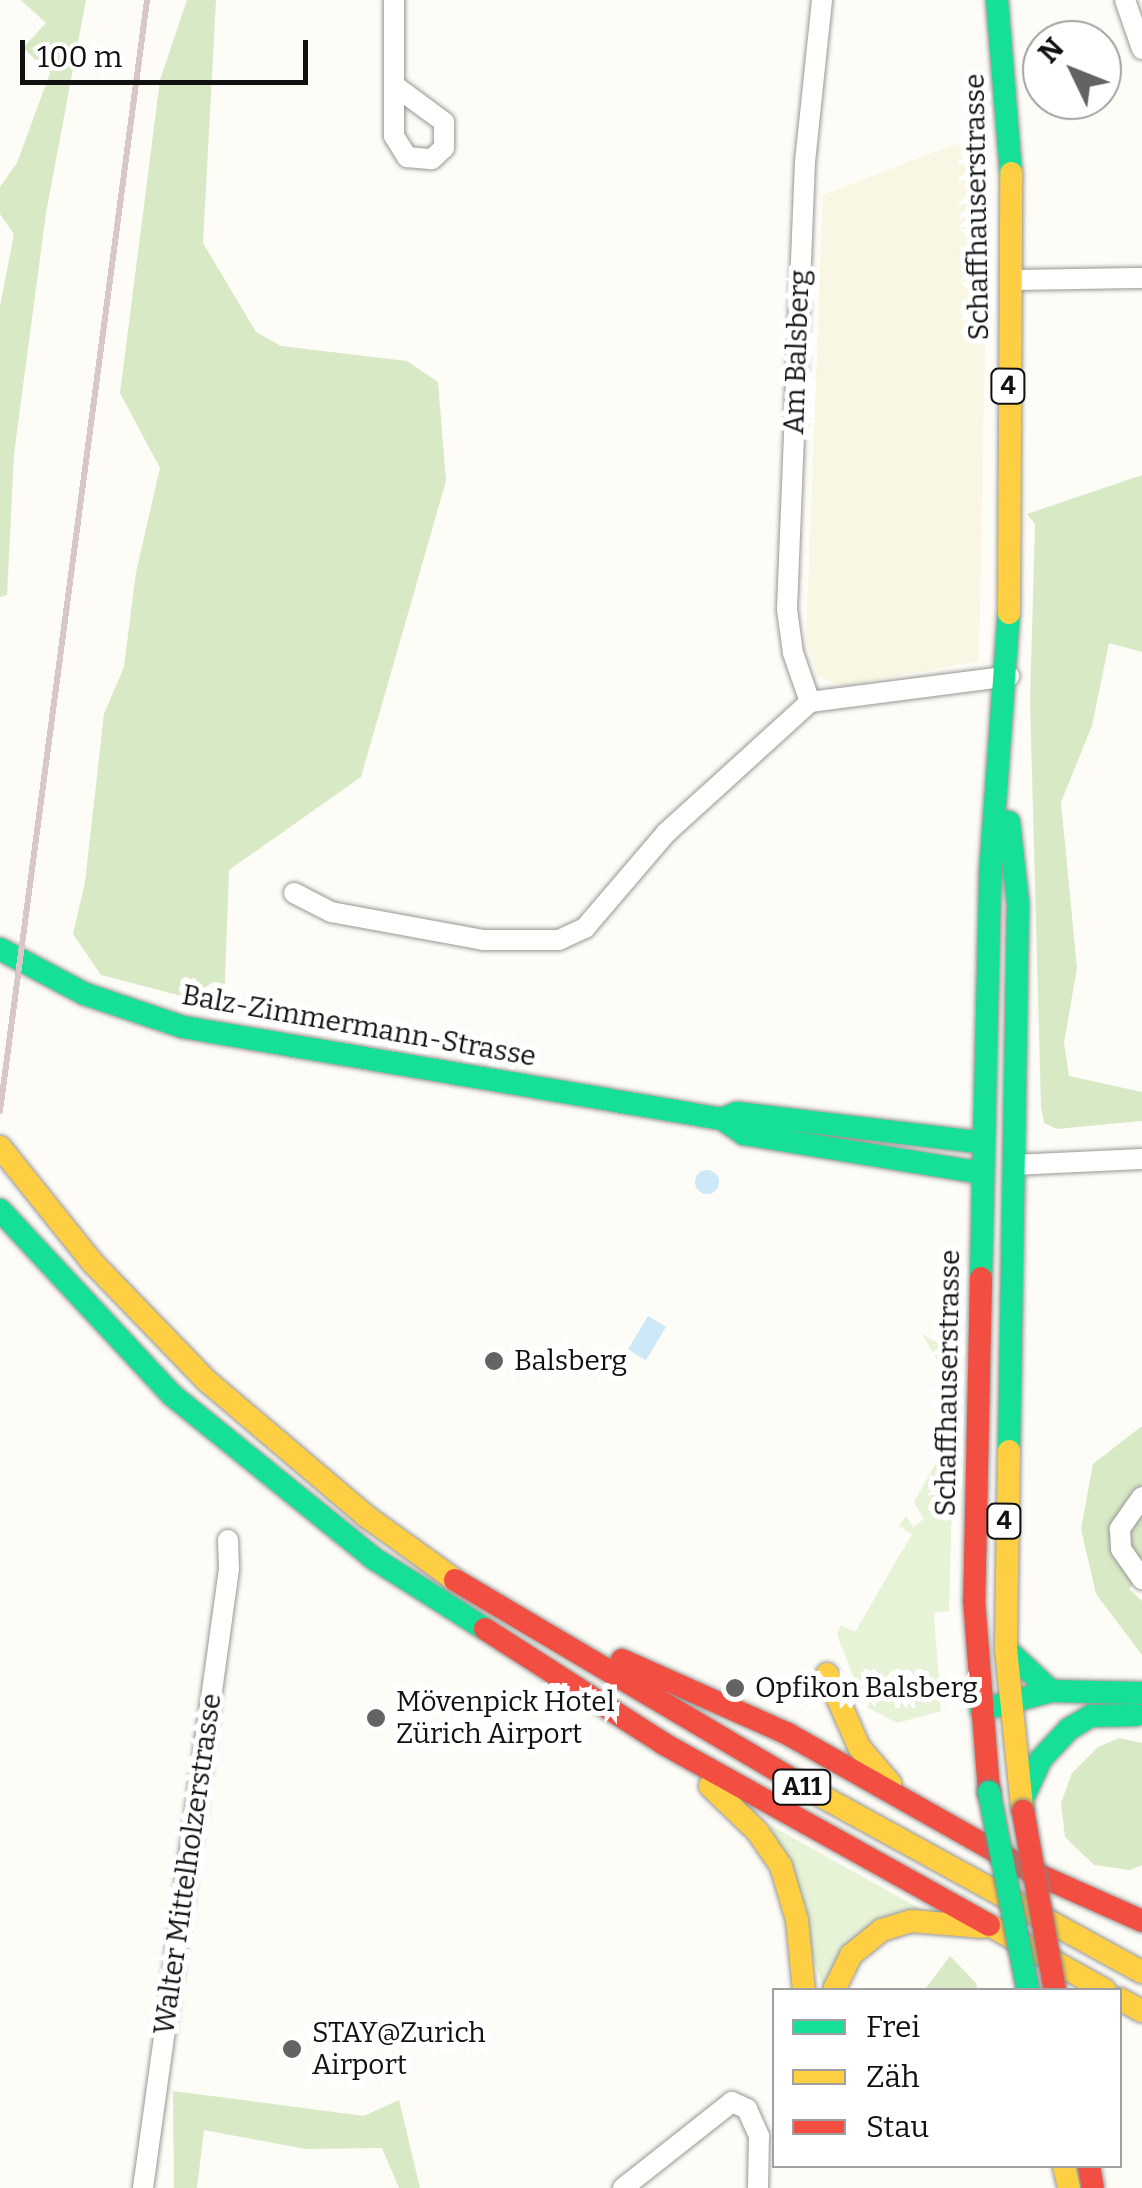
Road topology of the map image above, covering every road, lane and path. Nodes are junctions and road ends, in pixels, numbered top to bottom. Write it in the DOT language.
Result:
graph roads {
  1 [pos="394,0"];
  2 [pos="822,0"];
  3 [pos="997,0"];
  4 [pos="1126,0"];
  5 [pos="1142,49"];
  6 [pos="394,86"];
  7 [pos="1142,278"];
  8 [pos="1010,280"];
  9 [pos="1009,676"];
  10 [pos="810,702"];
  11 [pos="1004,774"];
  12 [pos="294,893"];
  13 [pos="0,950"];
  14 [pos="722,1119"];
  15 [pos="984,1143"];
  16 [pos="0,1147"];
  17 [pos="1142,1159"];
  18 [pos="1014,1165"];
  19 [pos="983,1173"];
  20 [pos="0,1210"];
  21 [pos="1142,1497"];
  22 [pos="228,1540"];
  23 [pos="1142,1578"];
  24 [pos="469,1590"];
  25 [pos="1006,1649"];
  26 [pos="1051,1691"];
  27 [pos="1142,1693"];
  28 [pos="1010,1709"];
  29 [pos="981,1710"];
  30 [pos="1091,1716"];
  31 [pos="1142,1716"];
  32 [pos="788,1734"];
  33 [pos="664,1744"];
  34 [pos="1022,1805"];
  35 [pos="917,1809"];
  36 [pos="1082,1894"];
  37 [pos="1142,1894"];
  38 [pos="1142,1921"];
  39 [pos="997,1928"];
  40 [pos="1142,1972"];
  41 [pos="804,1988"];
  42 [pos="835,1988"];
  43 [pos="1028,1988"];
  44 [pos="1054,1988"];
  45 [pos="1102,1988"];
  46 [pos="144,2188"];
  47 [pos="623,2188"];
  48 [pos="758,2188"];
  1 -- 6 [label="street"];
  2 -- 10 [label="street, Am Balsberg"];
  3 -- 8 [label="main road, Schaffhauserstrasse / 4"];
  4 -- 5 [label="street"];
  7 -- 8 [label="street"];
  8 -- 9 [label="main road, Schaffhauserstrasse / 4"];
  9 -- 10 [label="street"];
  9 -- 11 [label="main road, Schaffhauserstrasse / 4"];
  10 -- 12 [label="street"];
  11 -- 15 [label="main road, Schaffhauserstrasse / 4"];
  11 -- 18 [label="main road, Schaffhauserstrasse / 4"];
  13 -- 14 [label="main road, Balz-Zimmermann-Strasse"];
  14 -- 15 [label="main road, Balz-Zimmermann-Strasse"];
  14 -- 19 [label="main road, Balz-Zimmermann-Strasse"];
  15 -- 18 [label="main road"];
  15 -- 19 [label="main road, Schaffhauserstrasse / 4"];
  16 -- 24 [label="main road, A11"];
  17 -- 18 [label="street"];
  18 -- 19 [label="main road"];
  18 -- 25 [label="main road, Schaffhauserstrasse / 4"];
  19 -- 29 [label="main road, Schaffhauserstrasse / 4"];
  20 -- 33 [label="main road, A11"];
  21 -- 23 [label="street"];
  22 -- 46 [label="street, Walter Mittelholzerstrasse"];
  24 -- 32 [label="main road"];
  24 -- 40 [label="main road, A11"];
  25 -- 26 [label="main road"];
  25 -- 28 [label="main road, Schaffhauserstrasse / 4"];
  26 -- 27 [label="main road"];
  26 -- 28 [label="main road"];
  28 -- 29 [label="main road"];
  28 -- 30 [label="main road"];
  28 -- 34 [label="main road, Schaffhauserstrasse / 4"];
  29 -- 43 [label="main road, Schaffhauserstrasse / 4, bridge"];
  30 -- 31 [label="main road"];
  30 -- 34 [label="main road"];
  32 -- 35 [label="main road"];
  32 -- 35 [label="main road"];
  33 -- 39 [label="main road, A11"];
  33 -- 41 [label="main road"];
  34 -- 44 [label="main road, Schaffhauserstrasse / 4, bridge"];
  35 -- 36 [label="main road"];
  36 -- 37 [label="main road"];
  36 -- 38 [label="main road"];
  39 -- 42 [label="main road"];
  39 -- 45 [label="main road, A11"];
  47 -- 48 [label="street"];
}
